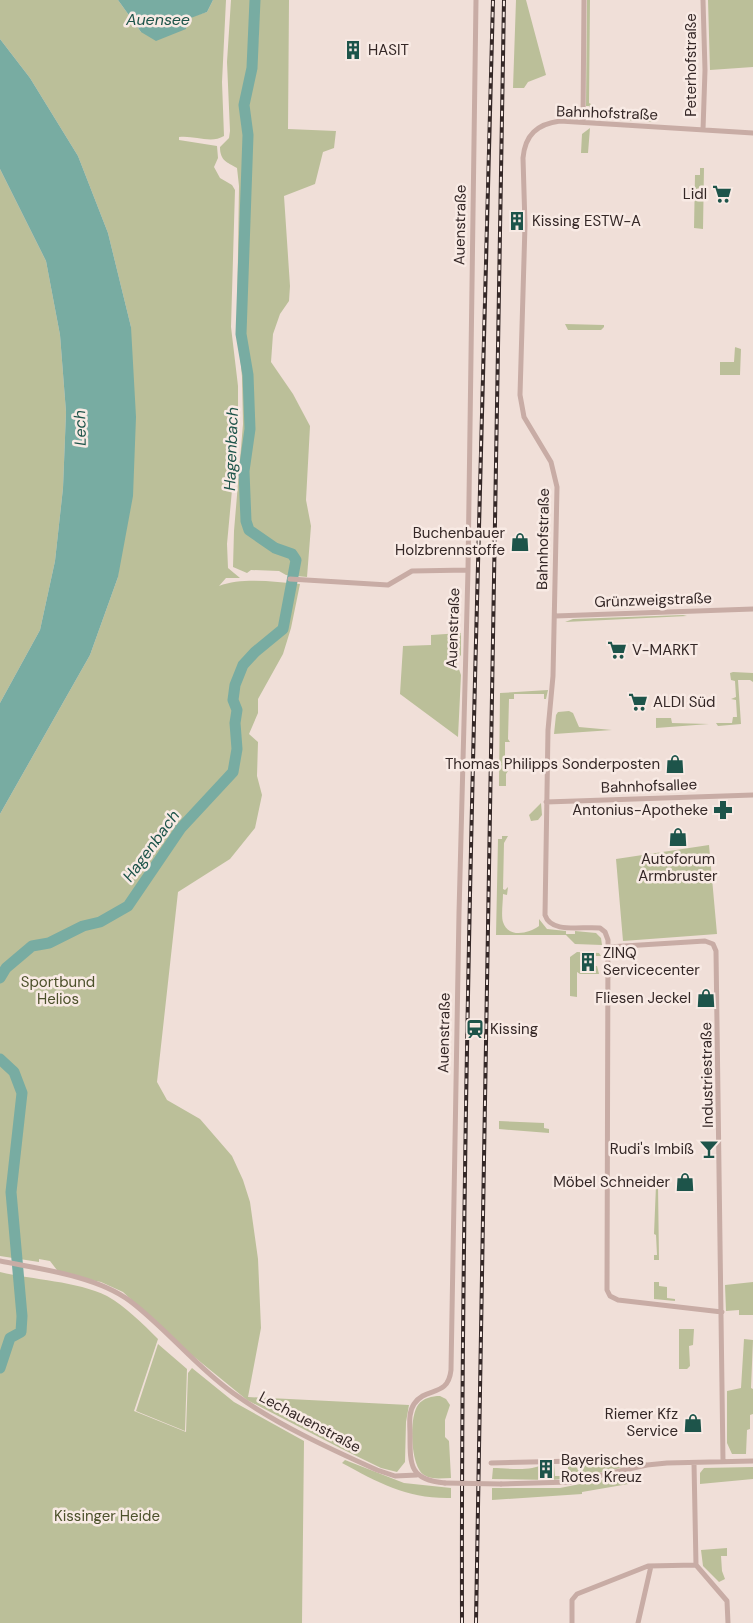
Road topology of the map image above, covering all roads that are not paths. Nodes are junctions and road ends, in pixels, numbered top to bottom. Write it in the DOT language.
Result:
graph roads {
  1 [pos="476,0"];
  2 [pos="584,0"];
  3 [pos="703,0"];
  4 [pos="583,122"];
  5 [pos="703,130"];
  6 [pos="753,133"];
  7 [pos="468,570"];
  8 [pos="290,579"];
  9 [pos="753,609"];
  10 [pos="555,616"];
  11 [pos="753,794"];
  12 [pos="546,802"];
  13 [pos="608,948"];
  14 [pos="0,1261"];
  15 [pos="722,1312"];
  16 [pos="723,1461"];
  17 [pos="753,1461"];
  18 [pos="694,1462"];
  19 [pos="491,1463"];
  20 [pos="647,1465"];
  21 [pos="417,1474"];
  22 [pos="696,1565"];
  23 [pos="651,1566"];
  24 [pos="572,1623"];
  25 [pos="638,1623"];
  26 [pos="728,1623"];
  1 -- 7 [label="street, Auenstraße"];
  2 -- 4 [label="street"];
  3 -- 5 [label="street, Peterhofstraße"];
  4 -- 5 [label="street, Bahnhofstraße"];
  4 -- 10 [label="street, Bahnhofstraße"];
  5 -- 6 [label="street, Bahnhofstraße"];
  7 -- 8 [label="street, Auenstraße"];
  7 -- 21 [label="street, Auenstraße"];
  9 -- 10 [label="street, Grünzweigstraße"];
  10 -- 12 [label="street, Bahnhofstraße"];
  11 -- 12 [label="street, Bahnhofsallee"];
  12 -- 13 [label="street, Bahnhofstraße"];
  13 -- 15 [label="street"];
  13 -- 15 [label="street, Industriestraße"];
  14 -- 21 [label="street, Lechauenstraße"];
  15 -- 16 [label="street, Industriestraße"];
  16 -- 17 [label="street, Lechauenstraße"];
  16 -- 18 [label="street, Lechauenstraße"];
  18 -- 20 [label="street, Lechauenstraße"];
  18 -- 22 [label="street"];
  19 -- 20 [label="street, Lechauenstraße"];
  20 -- 21 [label="street, Lechauenstraße, bridge"];
  22 -- 23 [label="street"];
  22 -- 26 [label="street"];
  23 -- 24 [label="street"];
  23 -- 25 [label="street"];
}
